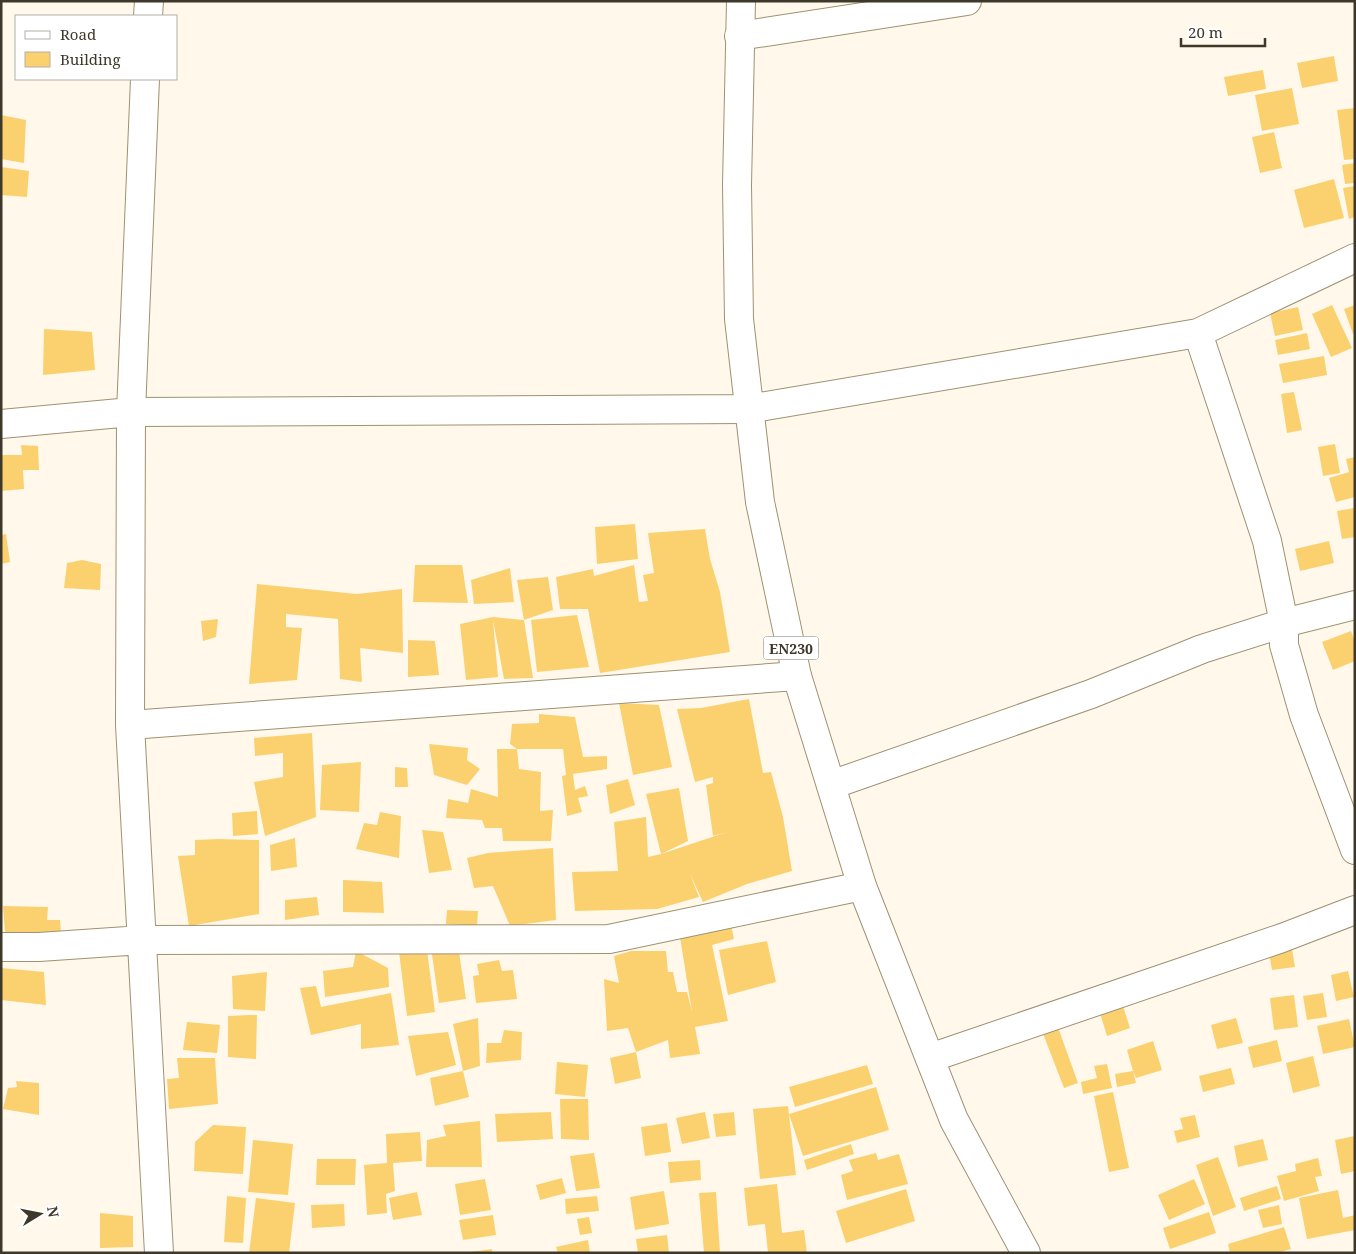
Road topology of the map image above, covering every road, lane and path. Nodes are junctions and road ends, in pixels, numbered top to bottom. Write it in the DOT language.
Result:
graph roads {
  1 [pos="149,1"];
  2 [pos="741,1"];
  3 [pos="967,1"];
  4 [pos="148,15"];
  5 [pos="739,36"];
  6 [pos="145,80"];
  7 [pos="1355,258"];
  8 [pos="1198,333"];
  9 [pos="748,409"];
  10 [pos="131,412"];
  11 [pos="1,424"];
  12 [pos="1355,605"];
  13 [pos="1284,623"];
  14 [pos="797,676"];
  15 [pos="130,725"];
  16 [pos="831,785"];
  17 [pos="1355,850"];
  18 [pos="862,886"];
  19 [pos="1355,910"];
  20 [pos="142,940"];
  21 [pos="1,947"];
  22 [pos="930,1058"];
  23 [pos="159,1253"];
  24 [pos="1026,1253"];
  1 -- 4 [label="street"];
  2 -- 5 [label="street, EN230"];
  3 -- 5 [label="street"];
  5 -- 9 [label="street, EN230"];
  6 -- 10 [label="street"];
  7 -- 8 [label="street"];
  8 -- 9 [label="street"];
  8 -- 13 [label="street"];
  9 -- 10 [label="street"];
  9 -- 14 [label="street, EN230"];
  10 -- 11 [label="street"];
  10 -- 15 [label="street"];
  12 -- 13 [label="street"];
  13 -- 16 [label="street"];
  13 -- 17 [label="street"];
  14 -- 15 [label="street"];
  14 -- 16 [label="street, EN230"];
  15 -- 20 [label="street"];
  16 -- 18 [label="street, EN230"];
  18 -- 20 [label="street"];
  18 -- 22 [label="street, EN230"];
  19 -- 22 [label="street"];
  20 -- 21 [label="street"];
  20 -- 23 [label="street"];
  22 -- 24 [label="street, EN230"];
}
